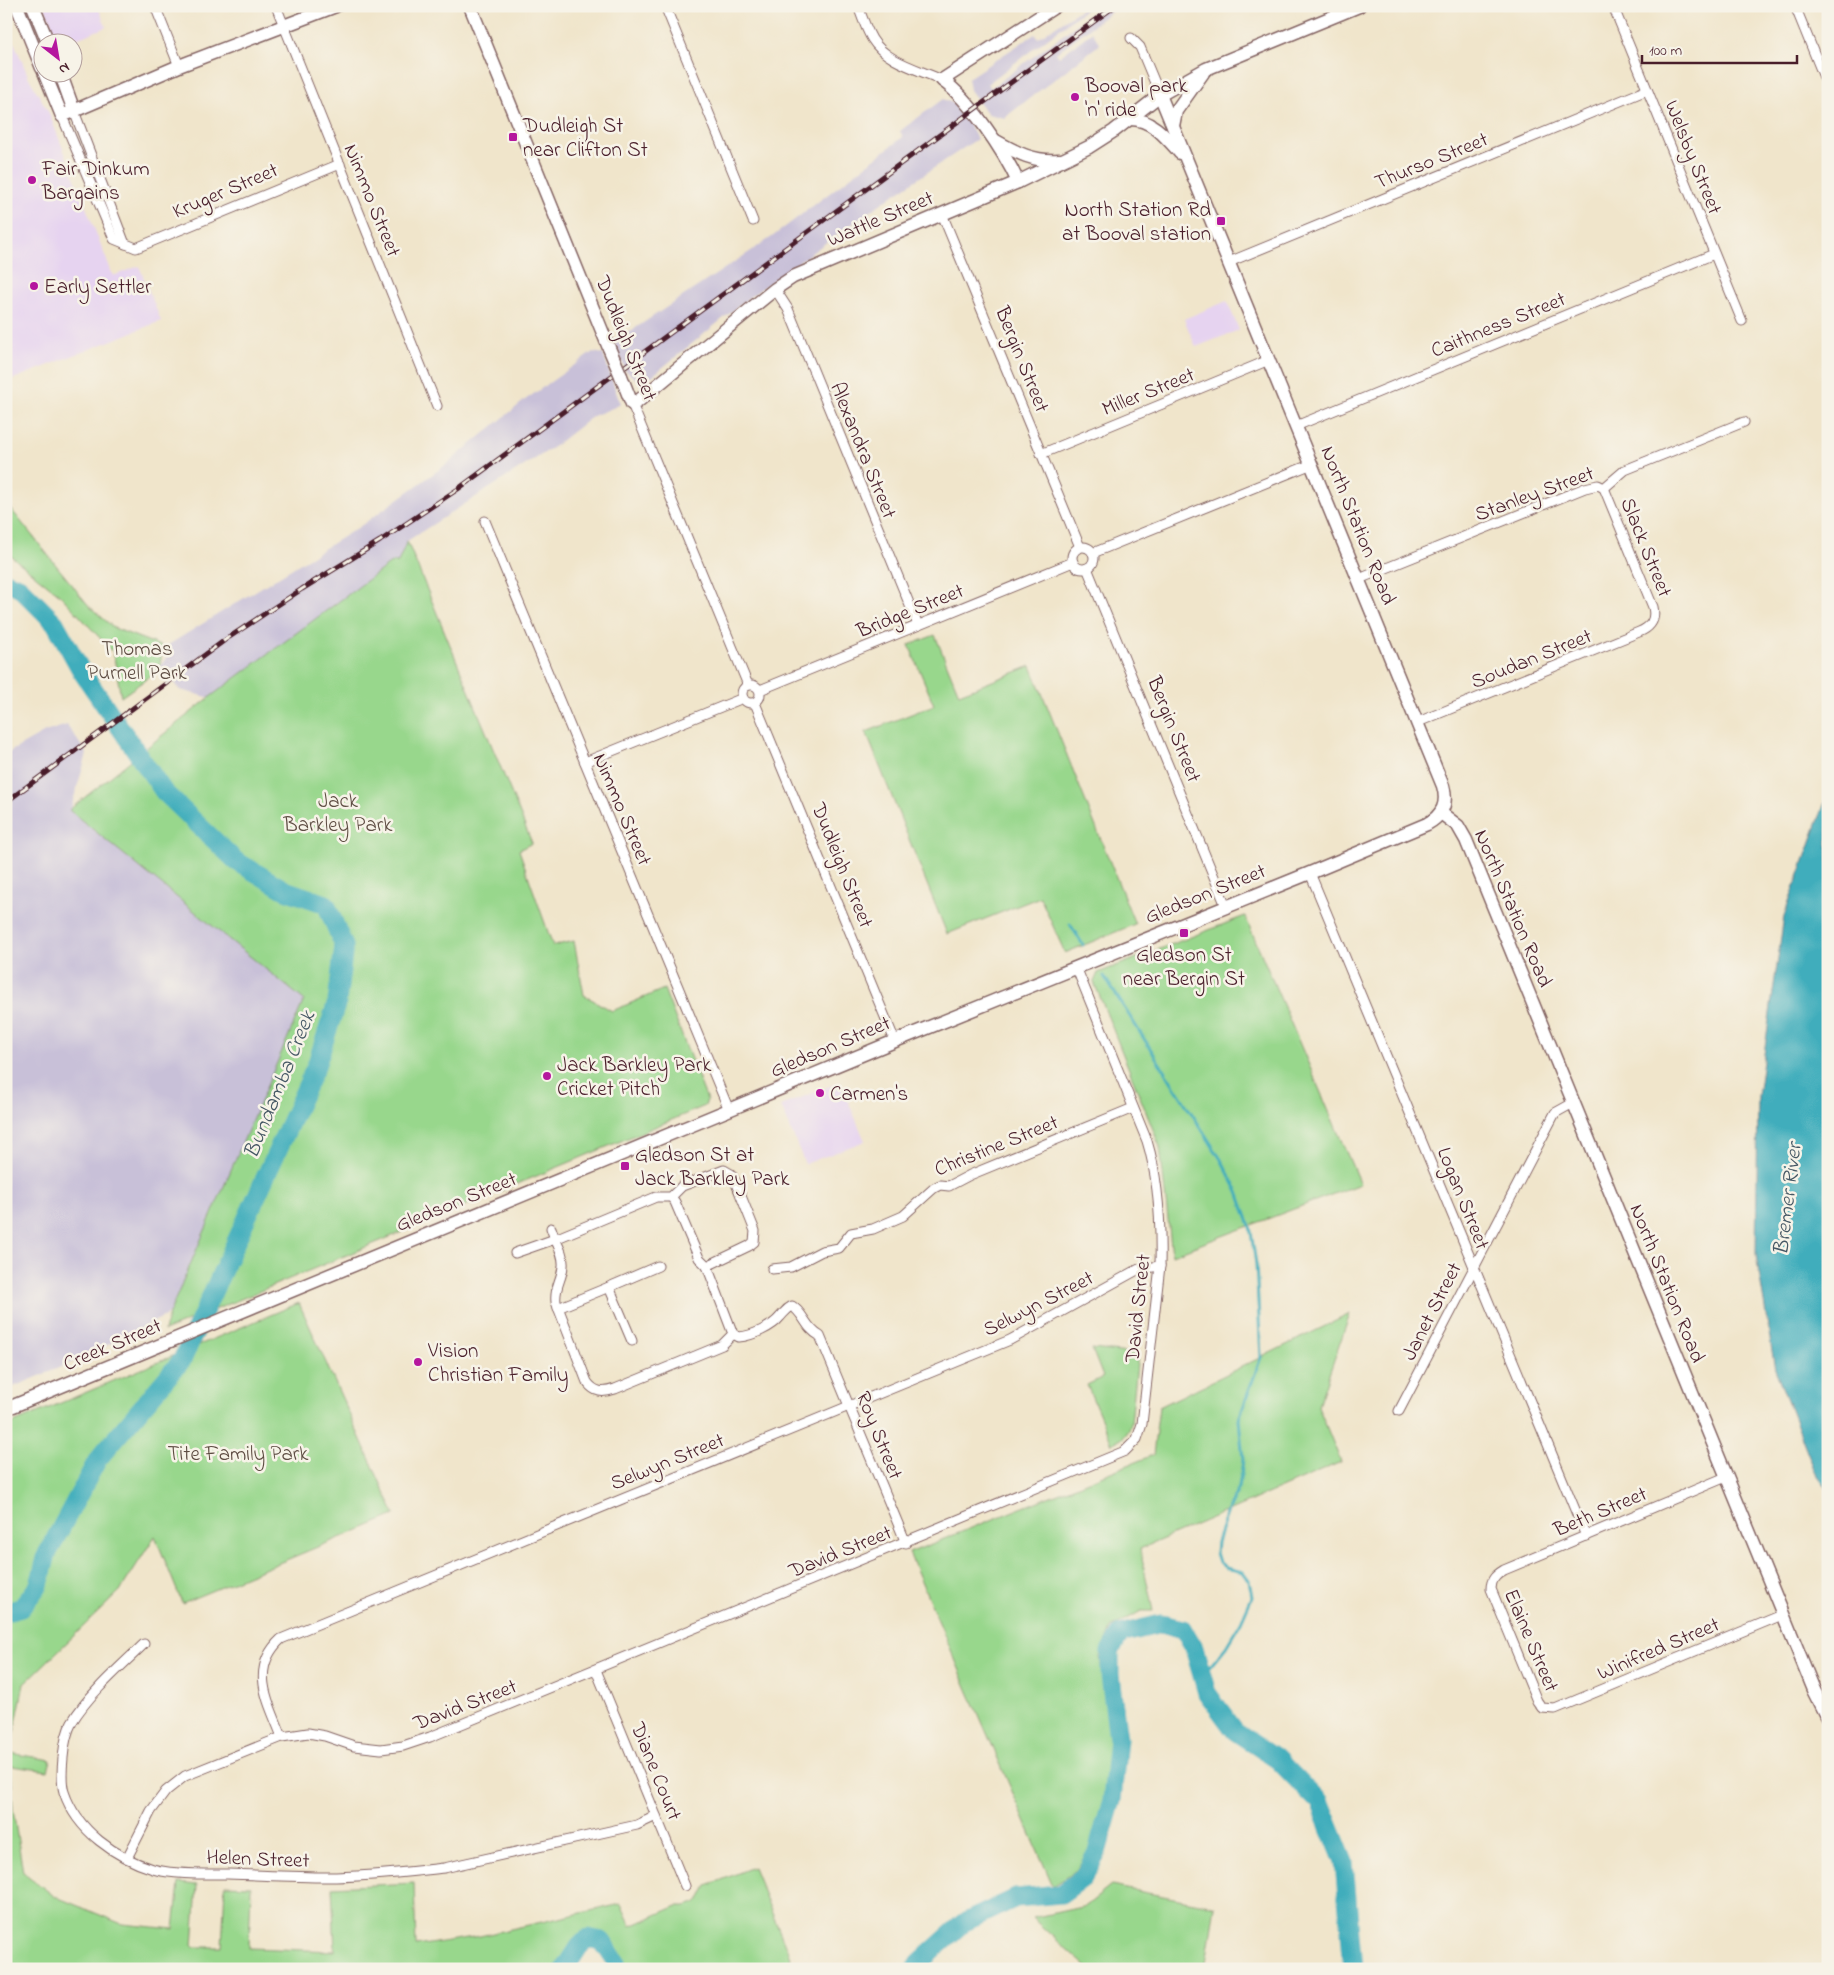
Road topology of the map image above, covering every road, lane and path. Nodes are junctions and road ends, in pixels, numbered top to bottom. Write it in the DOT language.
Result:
graph roads {
  1 [pos="17,6"];
  2 [pos="33,6"];
  3 [pos="155,6"];
  4 [pos="276,6"];
  5 [pos="336,6"];
  6 [pos="470,6"];
  7 [pos="665,6"];
  8 [pos="858,6"];
  9 [pos="1056,6"];
  10 [pos="1359,6"];
  11 [pos="1613,6"];
  12 [pos="1795,6"];
  13 [pos="284,27"];
  14 [pos="44,32"];
  15 [pos="1131,38"];
  16 [pos="32,43"];
  17 [pos="179,66"];
  18 [pos="1206,69"];
  19 [pos="942,80"];
  20 [pos="50,82"];
  21 [pos="62,82"];
  22 [pos="1828,87"];
  23 [pos="1647,90"];
  24 [pos="1160,95"];
  25 [pos="68,114"];
  26 [pos="1130,119"];
  27 [pos="1173,126"];
  28 [pos="994,140"];
  29 [pos="1065,159"];
  30 [pos="1186,160"];
  31 [pos="340,164"];
  32 [pos="1018,182"];
  33 [pos="942,214"];
  34 [pos="753,221"];
  35 [pos="1714,254"];
  36 [pos="1229,262"];
  37 [pos="775,289"];
  38 [pos="1742,321"];
  39 [pos="1269,360"];
  40 [pos="632,404"];
  41 [pos="437,406"];
  42 [pos="1744,422"];
  43 [pos="1296,426"];
  44 [pos="1041,454"];
  45 [pos="1312,464"];
  46 [pos="1604,488"];
  47 [pos="485,521"];
  48 [pos="1080,547"];
  49 [pos="1093,553"];
  50 [pos="1073,562"];
  51 [pos="1087,568"];
  52 [pos="1359,579"];
  53 [pos="1653,621"];
  54 [pos="918,625"];
  55 [pos="748,685"];
  56 [pos="760,690"];
  57 [pos="742,698"];
  58 [pos="755,703"];
  59 [pos="1418,722"];
  60 [pos="585,762"];
  61 [pos="1441,812"];
  62 [pos="1310,873"];
  63 [pos="1226,906"];
  64 [pos="1076,967"];
  65 [pos="894,1041"];
  66 [pos="1573,1103"];
  67 [pos="1133,1108"];
  68 [pos="729,1110"];
  69 [pos="671,1197"];
  70 [pos="551,1228"];
  71 [pos="555,1239"];
  72 [pos="516,1253"];
  73 [pos="658,1266"];
  74 [pos="707,1266"];
  75 [pos="1160,1266"];
  76 [pos="1474,1267"];
  77 [pos="772,1269"];
  78 [pos="609,1286"];
  79 [pos="558,1308"];
  80 [pos="232,1314"];
  81 [pos="733,1334"];
  82 [pos="632,1341"];
  83 [pos="849,1405"];
  84 [pos="6,1409"];
  85 [pos="1400,1411"];
  86 [pos="1726,1477"];
  87 [pos="1586,1536"];
  88 [pos="906,1543"];
  89 [pos="1492,1581"];
  90 [pos="1782,1615"];
  91 [pos="144,1644"];
  92 [pos="596,1670"];
  93 [pos="1546,1709"];
  94 [pos="1828,1718"];
  95 [pos="282,1737"];
  96 [pos="656,1816"];
  97 [pos="127,1858"];
  98 [pos="685,1886"];
  1 -- 16 [label="street"];
  2 -- 14 [label="street"];
  3 -- 17 [label="street"];
  4 -- 13 [label="street, Nimmo Street"];
  5 -- 13 [label="street"];
  6 -- 40 [label="street, Dudleigh Street, bridge"];
  7 -- 34 [label="street"];
  8 -- 19 [label="street"];
  9 -- 19 [label="street"];
  10 -- 18 [label="street, Wattle Street"];
  11 -- 23 [label="street, Welsby Street"];
  12 -- 22 [label="street"];
  13 -- 17 [label="street"];
  13 -- 31 [label="street, Nimmo Street"];
  15 -- 24 [label="street, North Station Road"];
  17 -- 25 [label="street"];
  18 -- 24 [label="street, Wattle Street"];
  18 -- 27 [label="street"];
  19 -- 28 [label="street"];
  20 -- 25 [label="street, Kruger Street"];
  21 -- 25 [label="street, Kruger Street"];
  23 -- 35 [label="street, Welsby Street"];
  23 -- 36 [label="street, Thurso Street"];
  24 -- 26 [label="street, Wattle Street"];
  24 -- 27 [label="street, North Station Road"];
  25 -- 31 [label="street, Kruger Street"];
  26 -- 29 [label="street, Wattle Street"];
  26 -- 30 [label="street"];
  27 -- 30 [label="street, North Station Road"];
  28 -- 29 [label="street"];
  28 -- 32 [label="street"];
  29 -- 32 [label="street, Wattle Street"];
  30 -- 36 [label="street, North Station Road"];
  31 -- 41 [label="street, Nimmo Street"];
  32 -- 33 [label="street, Wattle Street"];
  33 -- 37 [label="street, Wattle Street"];
  33 -- 44 [label="street, Bergin Street"];
  35 -- 38 [label="street, Welsby Street"];
  35 -- 43 [label="street, Caithness Street"];
  36 -- 39 [label="street, North Station Road"];
  37 -- 40 [label="street, Wattle Street"];
  37 -- 54 [label="street, Alexandra Street"];
  39 -- 43 [label="street, North Station Road"];
  39 -- 44 [label="street, Miller Street"];
  40 -- 55 [label="street, Dudleigh Street"];
  42 -- 46 [label="street, Stanley Street"];
  43 -- 45 [label="street, North Station Road"];
  44 -- 48 [label="street, Bergin Street"];
  45 -- 49 [label="street"];
  45 -- 52 [label="street, North Station Road"];
  46 -- 52 [label="street, Stanley Street"];
  46 -- 53 [label="street, Slack Street"];
  47 -- 60 [label="street, Nimmo Street"];
  48 -- 49 [label="street"];
  48 -- 50 [label="street"];
  49 -- 51 [label="street"];
  50 -- 51 [label="street"];
  50 -- 54 [label="street, Bridge Street"];
  51 -- 63 [label="street, Bergin Street"];
  52 -- 59 [label="street, North Station Road"];
  53 -- 59 [label="street, Soudan Street"];
  54 -- 56 [label="street, Bridge Street"];
  55 -- 56 [label="street"];
  55 -- 57 [label="street"];
  56 -- 58 [label="street"];
  57 -- 58 [label="street"];
  57 -- 60 [label="street"];
  58 -- 65 [label="street, Dudleigh Street"];
  59 -- 61 [label="street, North Station Road"];
  60 -- 68 [label="street, Nimmo Street"];
  61 -- 62 [label="street, Gledson Street"];
  61 -- 66 [label="street, North Station Road"];
  62 -- 63 [label="street, Gledson Street"];
  62 -- 76 [label="street, Logan Street"];
  63 -- 64 [label="street, Gledson Street"];
  64 -- 65 [label="street, Gledson Street"];
  64 -- 67 [label="street, David Street"];
  65 -- 68 [label="street, Gledson Street"];
  66 -- 76 [label="street, Janet Street"];
  66 -- 86 [label="street, North Station Road"];
  67 -- 75 [label="street, David Street"];
  67 -- 77 [label="street, Christine Street"];
  68 -- 80 [label="street, Gledson Street"];
  69 -- 71 [label="street"];
  69 -- 74 [label="street"];
  69 -- 74 [label="street"];
  70 -- 71 [label="street"];
  71 -- 72 [label="street"];
  71 -- 79 [label="street"];
  73 -- 78 [label="street"];
  74 -- 81 [label="street"];
  75 -- 83 [label="street, Selwyn Street"];
  75 -- 88 [label="street, David Street"];
  76 -- 85 [label="street, Janet Street"];
  76 -- 87 [label="street, Logan Street"];
  78 -- 79 [label="street"];
  78 -- 82 [label="street"];
  79 -- 81 [label="street"];
  80 -- 84 [label="street, Creek Street"];
  81 -- 83 [label="street, Roy Street"];
  83 -- 88 [label="street, Roy Street"];
  83 -- 95 [label="street, Selwyn Street"];
  86 -- 87 [label="street, Beth Street"];
  86 -- 90 [label="street, North Station Road"];
  87 -- 89 [label="street, Beth Street"];
  88 -- 92 [label="street, David Street"];
  89 -- 93 [label="street, Elaine Street"];
  90 -- 93 [label="street, Winifred Street"];
  90 -- 94 [label="street, North Station Road"];
  91 -- 97 [label="street, Helen Street"];
  92 -- 95 [label="street, David Street"];
  92 -- 96 [label="street, Diane Court"];
  95 -- 97 [label="street, David Street"];
  96 -- 97 [label="street, Helen Street"];
  96 -- 98 [label="street, Diane Court"];
}
